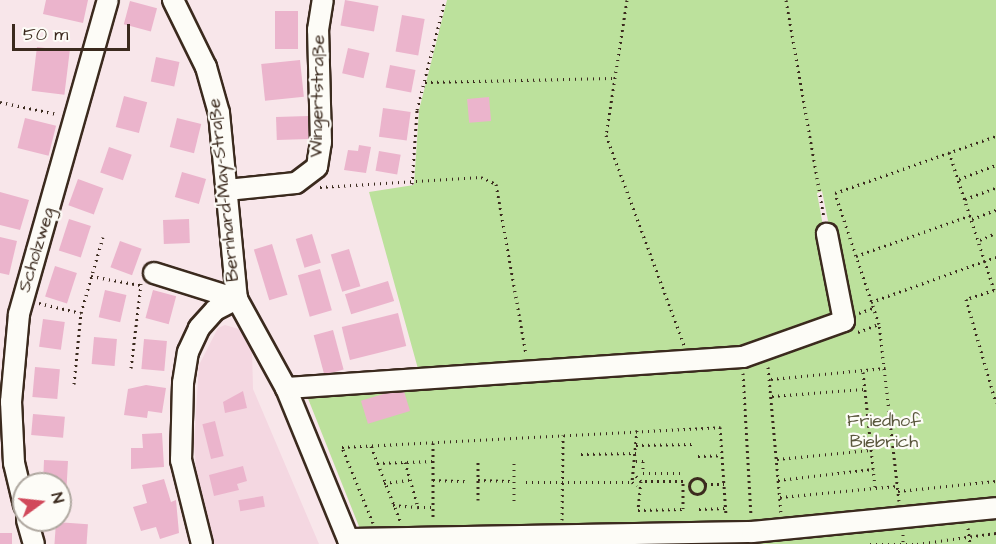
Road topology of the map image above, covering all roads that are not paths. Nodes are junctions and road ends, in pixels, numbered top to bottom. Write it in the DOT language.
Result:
graph roads {
  1 [pos="108,0"];
  2 [pos="173,0"];
  3 [pos="323,0"];
  4 [pos="227,190"];
  5 [pos="827,234"];
  6 [pos="147,279"];
  7 [pos="237,299"];
  8 [pos="286,388"];
  9 [pos="16,472"];
  10 [pos="996,508"];
  11 [pos="349,542"];
  12 [pos="202,544"];
  1 -- 9 [label="street, Scholzweg"];
  2 -- 4 [label="street, Bernhard-May-Straße"];
  3 -- 4 [label="street, Wingertstraße"];
  4 -- 7 [label="street, Bernhard-May-Straße"];
  5 -- 8 [label="street"];
  6 -- 7 [label="street"];
  7 -- 8 [label="street, Bernhard-May-Straße"];
  7 -- 12 [label="street"];
  8 -- 11 [label="street, Bernhard-May-Straße"];
  10 -- 11 [label="street"];
}
